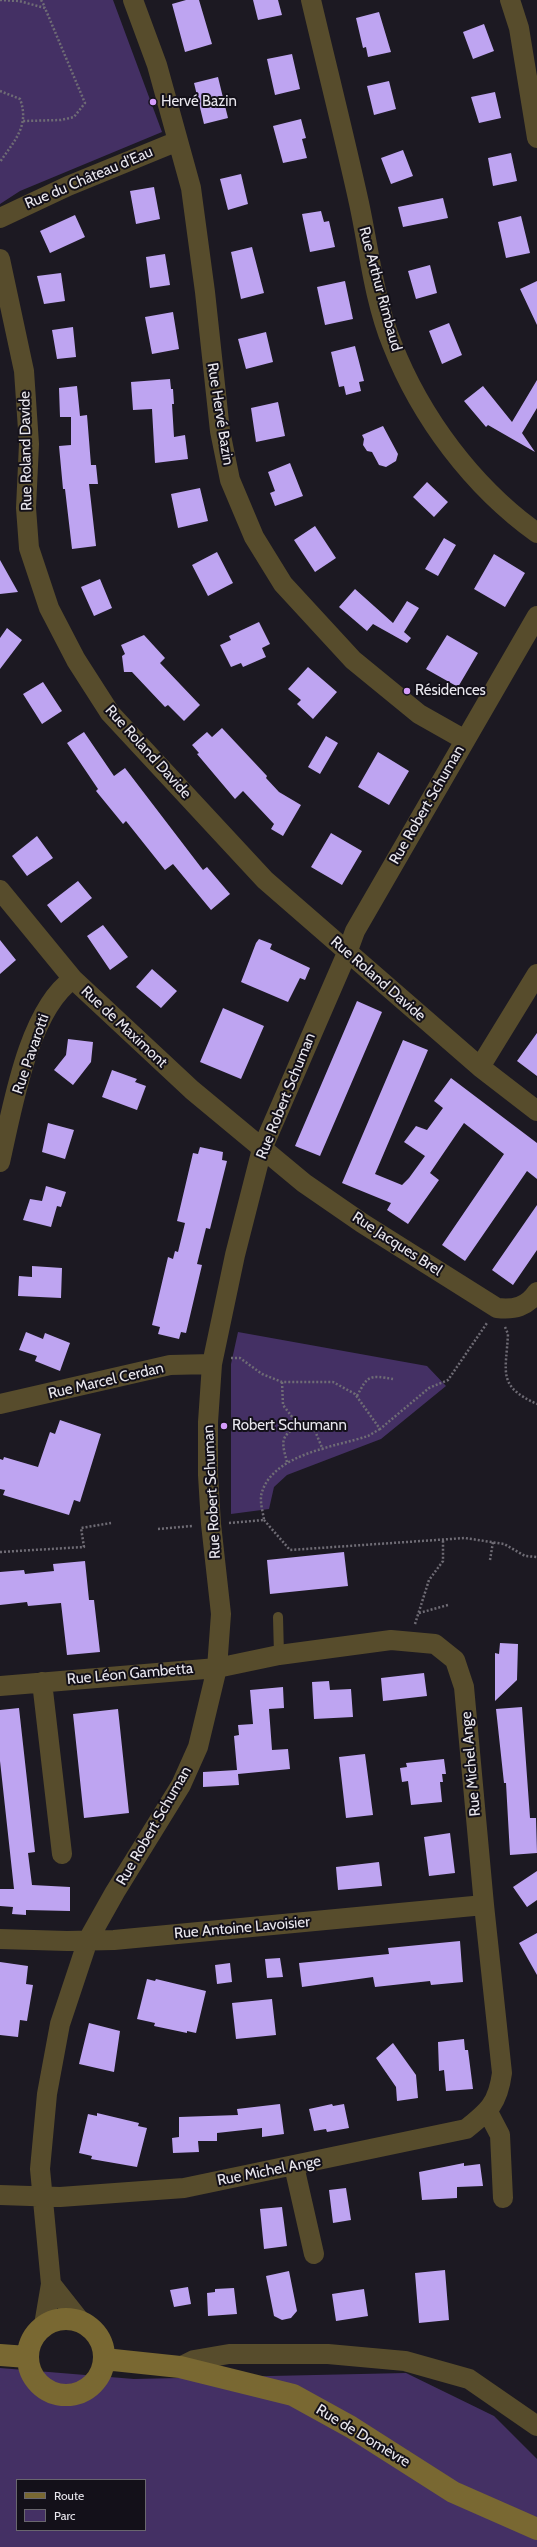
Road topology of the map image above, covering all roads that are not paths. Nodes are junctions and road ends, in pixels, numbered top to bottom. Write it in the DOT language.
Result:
graph roads {
  1 [pos="133,0"];
  2 [pos="311,0"];
  3 [pos="510,0"];
  4 [pos="537,138"];
  5 [pos="178,141"];
  6 [pos="0,218"];
  7 [pos="0,259"];
  8 [pos="537,533"];
  9 [pos="537,616"];
  10 [pos="465,740"];
  11 [pos="0,890"];
  12 [pos="347,953"];
  13 [pos="537,974"];
  14 [pos="72,979"];
  15 [pos="480,1067"];
  16 [pos="537,1111"];
  17 [pos="262,1149"];
  18 [pos="0,1162"];
  19 [pos="537,1292"];
  20 [pos="213,1361"];
  21 [pos="0,1404"];
  22 [pos="278,1617"];
  23 [pos="279,1655"];
  24 [pos="217,1668"];
  25 [pos="42,1682"];
  26 [pos="0,1686"];
  27 [pos="62,1854"];
  28 [pos="484,1905"];
  29 [pos="0,1939"];
  30 [pos="88,1940"];
  31 [pos="488,2112"];
  32 [pos="294,2166"];
  33 [pos="0,2195"];
  34 [pos="43,2197"];
  35 [pos="503,2198"];
  36 [pos="314,2254"];
  37 [pos="51,2284"];
  38 [pos="80,2322"];
  39 [pos="44,2325"];
  40 [pos="0,2355"];
  41 [pos="27,2357"];
  42 [pos="104,2359"];
  43 [pos="180,2367"];
  44 [pos="537,2426"];
  45 [pos="537,2529"];
  1 -- 5 [label="street, Rue Hervé Bazin"];
  2 -- 8 [label="street, Rue Arthur Rimbaud"];
  3 -- 4 [label="street"];
  5 -- 6 [label="street, Rue du Château d'Eau"];
  5 -- 10 [label="street, Rue Hervé Bazin"];
  7 -- 12 [label="street, Rue Roland Davide"];
  9 -- 10 [label="street, Rue Robert Schuman"];
  10 -- 12 [label="street, Rue Robert Schuman"];
  11 -- 14 [label="street, Rue de Maximont"];
  12 -- 15 [label="street, Rue Roland Davide"];
  12 -- 17 [label="street, Rue Robert Schuman"];
  13 -- 15 [label="street"];
  14 -- 17 [label="street, Rue de Maximont"];
  14 -- 18 [label="street, Rue Pavarotti"];
  15 -- 16 [label="street, Rue Roland Davide"];
  17 -- 19 [label="street, Rue Jacques Brel"];
  17 -- 20 [label="street, Rue Robert Schuman"];
  20 -- 21 [label="street, Rue Marcel Cerdan"];
  20 -- 24 [label="street, Rue Robert Schuman"];
  22 -- 23 [label="lane"];
  23 -- 24 [label="street, Rue Michel Ange"];
  23 -- 28 [label="street, Rue Michel Ange"];
  24 -- 25 [label="street, Rue Léon Gambetta"];
  24 -- 30 [label="street, Rue Robert Schuman"];
  25 -- 26 [label="street, Rue Léon Gambetta"];
  25 -- 27 [label="street"];
  28 -- 30 [label="street, Rue Antoine Lavoisier"];
  28 -- 31 [label="street, Rue Michel Ange"];
  29 -- 30 [label="street, Rue Antoine Lavoisier"];
  30 -- 34 [label="street, Rue Robert Schuman"];
  31 -- 32 [label="street, Rue Michel Ange"];
  31 -- 35 [label="street"];
  32 -- 34 [label="street, Rue Michel Ange"];
  32 -- 36 [label="street"];
  33 -- 34 [label="street"];
  34 -- 37 [label="street, Rue Robert Schuman"];
  37 -- 38 [label="street"];
  37 -- 39 [label="street, Rue Robert Schuman"];
  38 -- 39 [label="street"];
  38 -- 42 [label="street"];
  39 -- 41 [label="street"];
  40 -- 41 [label="street"];
  41 -- 42 [label="street"];
  42 -- 43 [label="street, Rue de Domèvre"];
  43 -- 44 [label="street, Rue de Domèvre"];
  43 -- 45 [label="street, Rue de Domèvre"];
}
